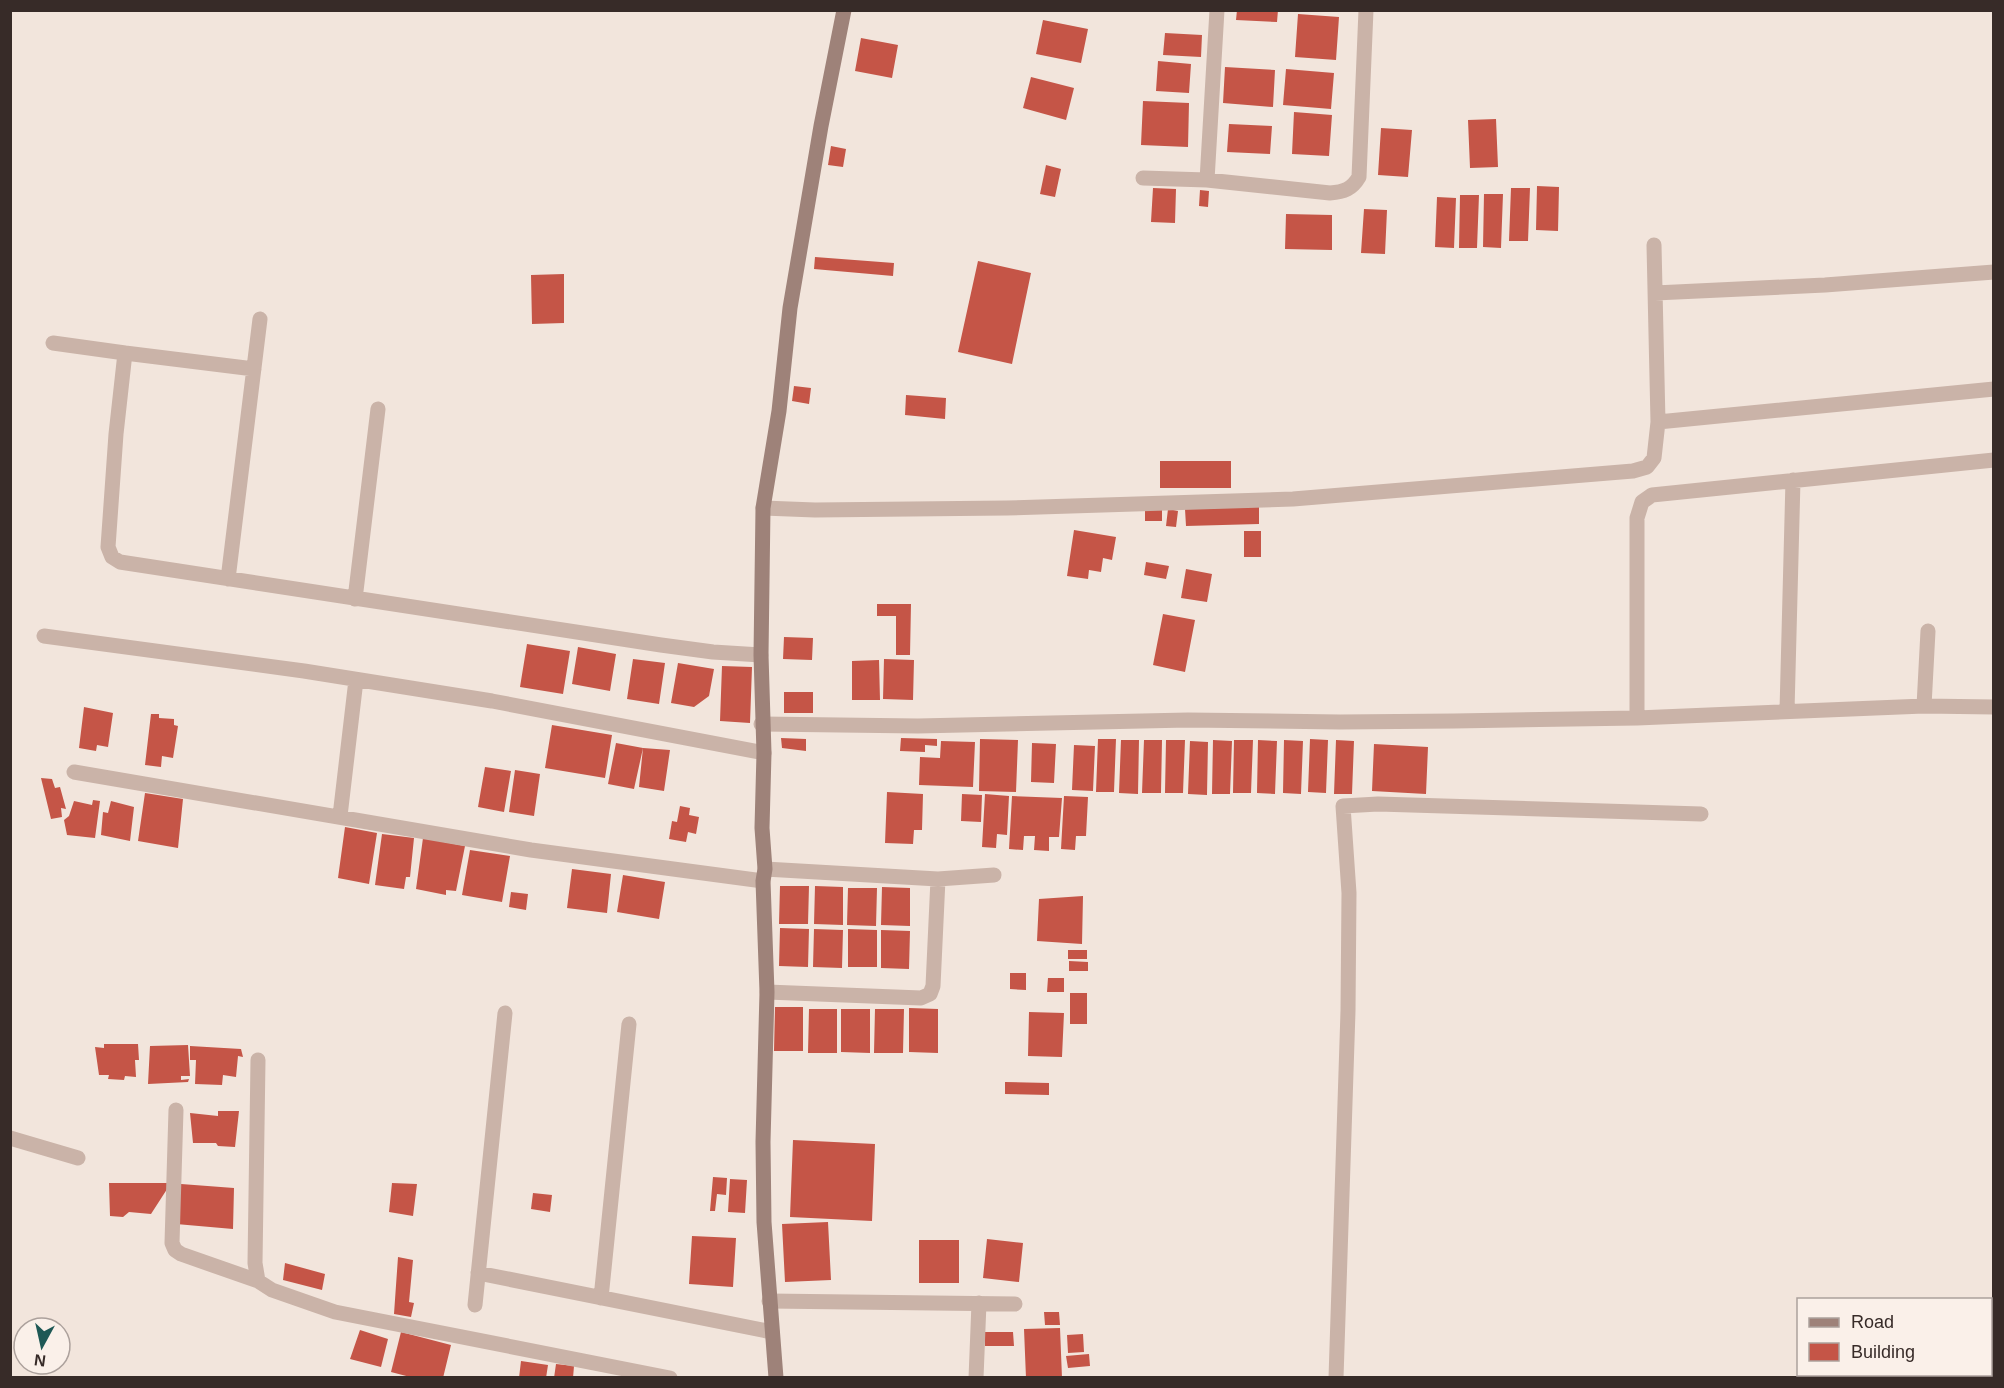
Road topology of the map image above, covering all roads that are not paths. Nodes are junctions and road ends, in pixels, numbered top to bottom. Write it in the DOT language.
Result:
graph roads {
  1 [pos="844,10"];
  2 [pos="1217,10"];
  3 [pos="1366,10"];
  4 [pos="1143,178"];
  5 [pos="1207,180"];
  6 [pos="1654,245"];
  7 [pos="1994,272"];
  8 [pos="1655,293"];
  9 [pos="260,319"];
  10 [pos="53,343"];
  11 [pos="125,353"];
  12 [pos="254,369"];
  13 [pos="1994,388"];
  14 [pos="378,409"];
  15 [pos="1658,422"];
  16 [pos="1994,460"];
  17 [pos="1793,480"];
  18 [pos="763,508"];
  19 [pos="228,579"];
  20 [pos="355,599"];
  21 [pos="1928,631"];
  22 [pos="44,636"];
  23 [pos="760,655"];
  24 [pos="356,680"];
  25 [pos="1924,706"];
  26 [pos="1994,707"];
  27 [pos="1786,711"];
  28 [pos="1637,718"];
  29 [pos="761,724"];
  30 [pos="764,753"];
  31 [pos="74,772"];
  32 [pos="1701,814"];
  33 [pos="340,816"];
  34 [pos="764,875"];
  35 [pos="994,875"];
  36 [pos="938,879"];
  37 [pos="767,992"];
  38 [pos="505,1013"];
  39 [pos="629,1024"];
  40 [pos="258,1060"];
  41 [pos="176,1110"];
  42 [pos="10,1138"];
  43 [pos="78,1158"];
  44 [pos="478,1273"];
  45 [pos="258,1281"];
  46 [pos="602,1298"];
  47 [pos="769,1301"];
  48 [pos="979,1303"];
  49 [pos="1015,1304"];
  50 [pos="475,1305"];
  51 [pos="772,1332"];
  52 [pos="670,1377"];
  53 [pos="776,1377"];
  54 [pos="976,1377"];
  55 [pos="1336,1377"];
  1 -- 18 [label="main road"];
  2 -- 5 [label="street"];
  3 -- 5 [label="street"];
  4 -- 5 [label="street"];
  6 -- 8 [label="street"];
  7 -- 8 [label="street"];
  8 -- 15 [label="street"];
  9 -- 12 [label="street"];
  10 -- 11 [label="street"];
  11 -- 12 [label="street"];
  11 -- 19 [label="street"];
  12 -- 19 [label="street"];
  13 -- 15 [label="street"];
  14 -- 20 [label="street"];
  15 -- 18 [label="street"];
  16 -- 17 [label="street"];
  17 -- 27 [label="street"];
  17 -- 28 [label="street"];
  18 -- 23 [label="main road"];
  19 -- 20 [label="street"];
  20 -- 23 [label="street"];
  21 -- 25 [label="street"];
  22 -- 24 [label="street"];
  23 -- 29 [label="main road"];
  24 -- 30 [label="street"];
  24 -- 33 [label="street"];
  25 -- 26 [label="street"];
  25 -- 27 [label="street"];
  27 -- 28 [label="street"];
  28 -- 29 [label="street"];
  29 -- 30 [label="main road"];
  30 -- 34 [label="main road"];
  31 -- 33 [label="street"];
  32 -- 55 [label="street"];
  33 -- 34 [label="street"];
  34 -- 36 [label="street"];
  34 -- 37 [label="main road"];
  35 -- 36 [label="street"];
  36 -- 37 [label="street"];
  37 -- 47 [label="main road"];
  38 -- 44 [label="street"];
  39 -- 46 [label="street"];
  40 -- 45 [label="street"];
  41 -- 45 [label="street"];
  42 -- 43 [label="street"];
  44 -- 46 [label="street"];
  44 -- 50 [label="street"];
  45 -- 52 [label="street"];
  46 -- 51 [label="street"];
  47 -- 48 [label="street"];
  47 -- 51 [label="main road"];
  48 -- 49 [label="street"];
  48 -- 54 [label="street"];
  51 -- 53 [label="main road"];
}
